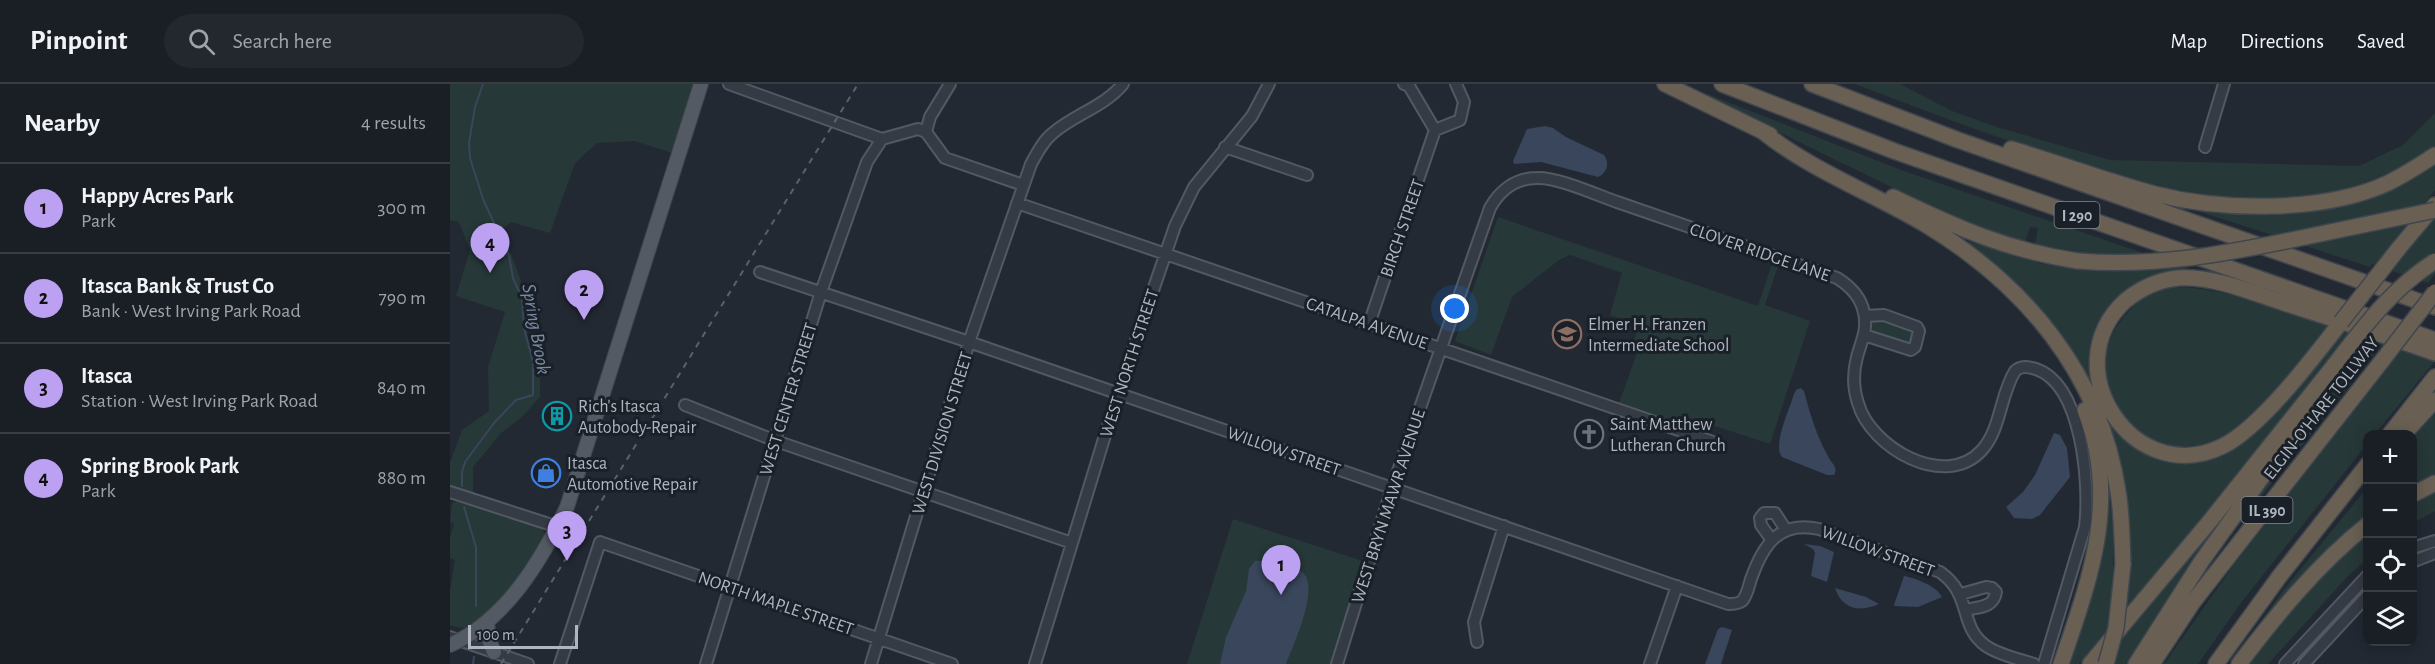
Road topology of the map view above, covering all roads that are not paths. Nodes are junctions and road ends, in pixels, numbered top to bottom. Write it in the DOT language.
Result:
graph roads {
  1 [pos="701,84"];
  2 [pos="729,84"];
  3 [pos="950,84"];
  4 [pos="1123,84"];
  5 [pos="1269,84"];
  6 [pos="1456,84"];
  7 [pos="1665,84"];
  8 [pos="1722,84"];
  9 [pos="1812,84"];
  10 [pos="2224,84"];
  11 [pos="1409,85"];
  12 [pos="1898,117"];
  13 [pos="1435,130"];
  14 [pos="1762,131"];
  15 [pos="926,132"];
  16 [pos="882,139"];
  17 [pos="1226,147"];
  18 [pos="2205,147"];
  19 [pos="2435,155"];
  20 [pos="1306,175"];
  21 [pos="1023,185"];
  22 [pos="1017,203"];
  23 [pos="2435,205"];
  24 [pos="2435,210"];
  25 [pos="1165,254"];
  26 [pos="2435,261"];
  27 [pos="2435,266"];
  28 [pos="2328,270"];
  29 [pos="760,272"];
  30 [pos="821,292"];
  31 [pos="2435,292"];
  32 [pos="2016,295"];
  33 [pos="2435,301"];
  34 [pos="2435,307"];
  35 [pos="1865,316"];
  36 [pos="1369,324"];
  37 [pos="1864,335"];
  38 [pos="2435,340"];
  39 [pos="969,342"];
  40 [pos="1440,348"];
  41 [pos="2435,353"];
  42 [pos="2334,371"];
  43 [pos="2435,377"];
  44 [pos="1118,393"];
  45 [pos="2435,400"];
  46 [pos="686,405"];
  47 [pos="2394,430"];
  48 [pos="2408,430"];
  49 [pos="776,441"];
  50 [pos="1716,443"];
  51 [pos="2363,469"];
  52 [pos="2363,478"];
  53 [pos="2435,483"];
  54 [pos="1392,488"];
  55 [pos="924,492"];
  56 [pos="2417,492"];
  57 [pos="450,493"];
  58 [pos="2338,502"];
  59 [pos="1504,526"];
  60 [pos="558,527"];
  61 [pos="2363,528"];
  62 [pos="1786,530"];
  63 [pos="1771,540"];
  64 [pos="2435,541"];
  65 [pos="1072,543"];
  66 [pos="2417,546"];
  67 [pos="2435,553"];
  68 [pos="2417,560"];
  69 [pos="2363,580"];
  70 [pos="1677,586"];
  71 [pos="730,587"];
  72 [pos="1961,594"];
  73 [pos="2363,599"];
  74 [pos="1965,610"];
  75 [pos="487,622"];
  76 [pos="879,638"];
  77 [pos="453,641"];
  78 [pos="1477,642"];
  79 [pos="494,652"];
  80 [pos="528,664"];
  81 [pos="560,664"];
  82 [pos="706,664"];
  83 [pos="871,664"];
  84 [pos="952,664"];
  85 [pos="1035,664"];
  86 [pos="1337,664"];
  87 [pos="1650,664"];
  88 [pos="2034,664"];
  89 [pos="2044,664"];
  90 [pos="2061,664"];
  91 [pos="2090,664"];
  92 [pos="2106,664"];
  93 [pos="2136,664"];
  94 [pos="2152,664"];
  95 [pos="2216,664"];
  96 [pos="2239,664"];
  97 [pos="2285,664"];
  98 [pos="2304,664"];
  1 -- 60 [label="main road"];
  2 -- 16 [label="street"];
  3 -- 15 [label="street"];
  4 -- 21 [label="street"];
  5 -- 17 [label="street, WEST NORTH STREET"];
  6 -- 13 [label="street"];
  7 -- 14 [label="highway"];
  8 -- 38 [label="highway, I 290"];
  9 -- 12 [label="highway, I 290"];
  10 -- 18 [label="street"];
  11 -- 13 [label="street"];
  12 -- 19 [label="highway"];
  12 -- 28 [label="highway, I 290"];
  13 -- 36 [label="street, BIRCH STREET"];
  14 -- 24 [label="highway, bridge"];
  14 -- 32 [label="highway"];
  15 -- 16 [label="street"];
  15 -- 21 [label="street"];
  16 -- 30 [label="street, WEST CENTER STREET"];
  17 -- 20 [label="street"];
  17 -- 25 [label="street, WEST NORTH STREET"];
  21 -- 22 [label="street, WEST DIVISION STREET"];
  22 -- 25 [label="street, CATALPA AVENUE"];
  22 -- 39 [label="street, WEST DIVISION STREET"];
  23 -- 41 [label="highway, bridge"];
  25 -- 36 [label="street, CATALPA AVENUE"];
  25 -- 44 [label="street, WEST NORTH STREET"];
  26 -- 42 [label="highway, bridge"];
  27 -- 42 [label="highway, bridge"];
  28 -- 33 [label="highway"];
  28 -- 34 [label="highway, I 290"];
  29 -- 30 [label="street, WILLOW STREET"];
  30 -- 39 [label="street, WILLOW STREET"];
  30 -- 49 [label="street, WEST CENTER STREET"];
  31 -- 94 [label="highway, ELGIN-O'HARE TOLLWAY / IL 390, bridge"];
  32 -- 90 [label="highway"];
  32 -- 92 [label="highway, bridge"];
  35 -- 37 [label="street"];
  35 -- 37 [label="street"];
  35 -- 40 [label="street, CLOVER RIDGE LANE"];
  36 -- 40 [label="street, CATALPA AVENUE"];
  37 -- 89 [label="street"];
  39 -- 44 [label="street, WILLOW STREET"];
  39 -- 55 [label="street, WEST DIVISION STREET"];
  40 -- 50 [label="street, CATALPA AVENUE"];
  40 -- 54 [label="street, WEST BRYN MAWR AVENUE"];
  42 -- 91 [label="highway"];
  42 -- 93 [label="highway"];
  43 -- 47 [label="highway"];
  44 -- 54 [label="street, WILLOW STREET"];
  44 -- 65 [label="street, WEST NORTH STREET"];
  45 -- 48 [label="highway"];
  46 -- 49 [label="street"];
  49 -- 55 [label="street"];
  49 -- 71 [label="street, WEST CENTER STREET"];
  51 -- 58 [label="highway, IL 390"];
  52 -- 58 [label="highway"];
  53 -- 56 [label="highway"];
  54 -- 59 [label="street, WILLOW STREET"];
  54 -- 86 [label="street, WEST BRYN MAWR AVENUE"];
  55 -- 65 [label="street"];
  55 -- 76 [label="street, WEST DIVISION STREET"];
  57 -- 60 [label="street"];
  58 -- 95 [label="highway, IL 390"];
  59 -- 70 [label="street, WILLOW STREET"];
  59 -- 78 [label="street"];
  60 -- 75 [label="main road"];
  61 -- 96 [label="highway"];
  62 -- 63 [label="street, WILLOW STREET"];
  62 -- 63 [label="street"];
  62 -- 72 [label="street, WILLOW STREET"];
  63 -- 70 [label="street, WILLOW STREET"];
  64 -- 66 [label="street"];
  65 -- 85 [label="street, WEST NORTH STREET"];
  67 -- 68 [label="street"];
  69 -- 97 [label="street"];
  70 -- 87 [label="street"];
  71 -- 76 [label="street, NORTH MAPLE STREET"];
  71 -- 81 [label="street, NORTH MAPLE STREET"];
  71 -- 82 [label="street, WEST CENTER STREET"];
  72 -- 74 [label="street"];
  72 -- 74 [label="street"];
  73 -- 98 [label="street"];
  74 -- 88 [label="street"];
  75 -- 77 [label="main road"];
  75 -- 79 [label="main road"];
  76 -- 83 [label="street, WEST DIVISION STREET"];
  76 -- 84 [label="street, NORTH MAPLE STREET"];
  77 -- 79 [label="street"];
  79 -- 80 [label="street"];
}
